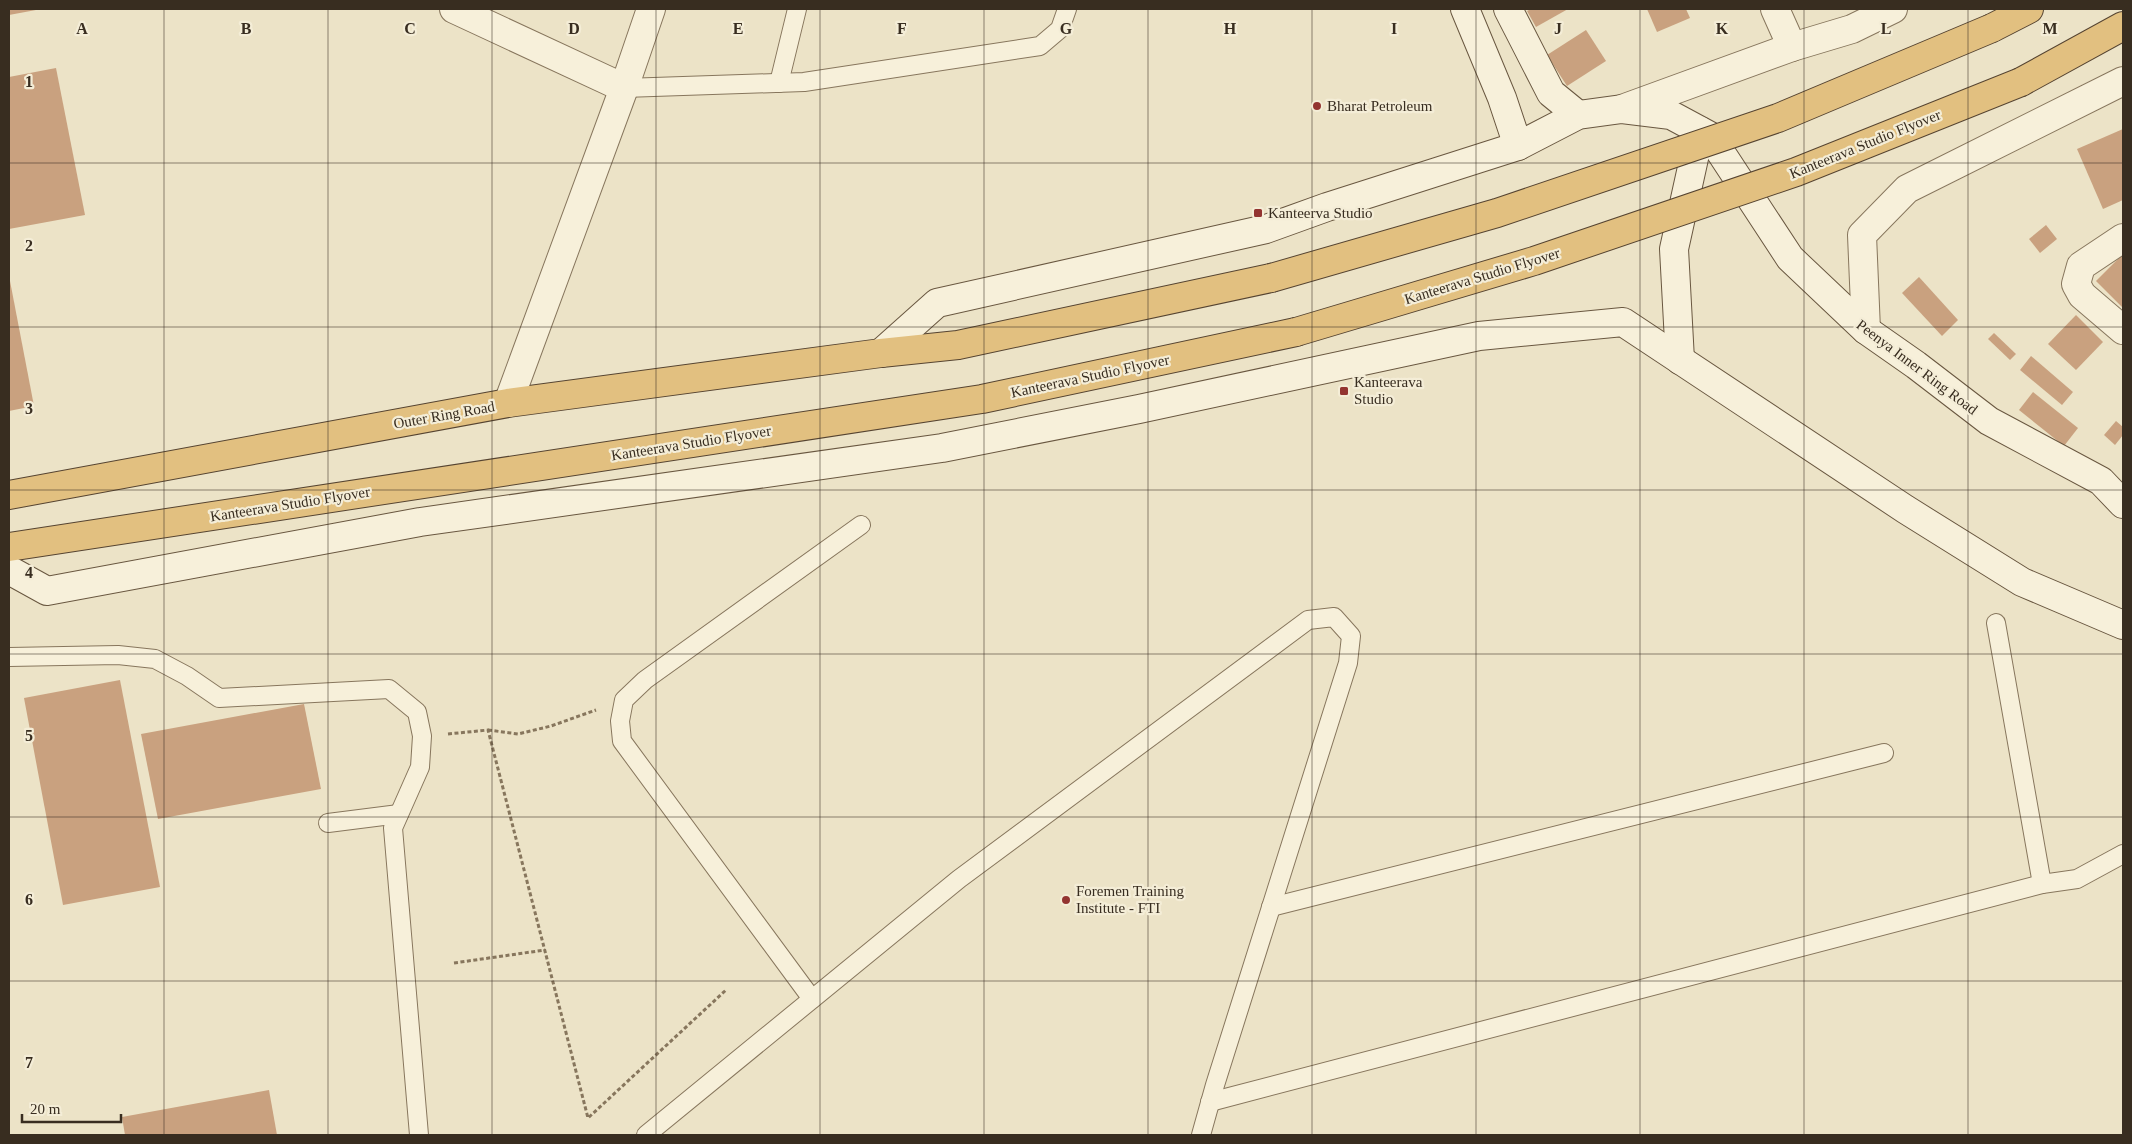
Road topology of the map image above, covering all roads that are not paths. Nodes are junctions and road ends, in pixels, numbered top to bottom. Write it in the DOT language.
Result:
graph roads {
  1 [pos="454,9"];
  2 [pos="651,9"];
  3 [pos="797,9"];
  4 [pos="1067,9"];
  5 [pos="1465,9"];
  6 [pos="1508,9"];
  7 [pos="1775,9"];
  8 [pos="1893,9"];
  9 [pos="2028,9"];
  10 [pos="2123,26"];
  11 [pos="1792,47"];
  12 [pos="2123,81"];
  13 [pos="779,83"];
  14 [pos="624,88"];
  15 [pos="1622,109"];
  16 [pos="1578,115"];
  17 [pos="1700,131"];
  18 [pos="1518,146"];
  19 [pos="2123,238"];
  20 [pos="1866,330"];
  21 [pos="2123,330"];
  22 [pos="881,353"];
  23 [pos="1680,360"];
  24 [pos="508,403"];
  25 [pos="9,494"];
  26 [pos="2123,504"];
  27 [pos="861,525"];
  28 [pos="9,547"];
  29 [pos="9,570"];
  30 [pos="2116,615"];
  31 [pos="1996,623"];
  32 [pos="9,657"];
  33 [pos="1884,753"];
  34 [pos="400,814"];
  35 [pos="328,823"];
  36 [pos="2123,854"];
  37 [pos="2042,884"];
  38 [pos="1271,907"];
  39 [pos="812,999"];
  40 [pos="1210,1102"];
  41 [pos="418,1135"];
  42 [pos="646,1135"];
  43 [pos="1200,1135"];
  1 -- 14 [label="main road"];
  2 -- 14 [label="main road"];
  3 -- 13 [label="lane"];
  4 -- 13 [label="lane"];
  5 -- 18 [label="main road"];
  6 -- 16 [label="main road"];
  7 -- 11 [label="main road"];
  8 -- 11 [label="main road"];
  9 -- 22 [label="highway, bridge"];
  10 -- 28 [label="highway, Kanteerava Studio Flyover, bridge"];
  11 -- 15 [label="main road"];
  12 -- 20 [label="main road"];
  13 -- 14 [label="lane"];
  14 -- 24 [label="main road"];
  15 -- 16 [label="main road, Peenya Inner Ring Road"];
  15 -- 17 [label="main road, Peenya Inner Ring Road"];
  16 -- 18 [label="main road, Peenya Inner Ring Road"];
  17 -- 20 [label="main road, Peenya Inner Ring Road"];
  17 -- 23 [label="main road"];
  18 -- 22 [label="main road, Peenya Inner Ring Road"];
  19 -- 21 [label="main road"];
  20 -- 26 [label="main road, Peenya Inner Ring Road"];
  22 -- 24 [label="highway, Outer Ring Road"];
  23 -- 29 [label="main road"];
  23 -- 30 [label="main road"];
  24 -- 25 [label="highway, Outer Ring Road"];
  27 -- 39 [label="lane"];
  31 -- 37 [label="lane"];
  32 -- 34 [label="lane"];
  33 -- 38 [label="lane"];
  34 -- 35 [label="lane"];
  34 -- 41 [label="lane"];
  36 -- 37 [label="lane"];
  37 -- 40 [label="lane"];
  38 -- 39 [label="lane"];
  38 -- 40 [label="lane"];
  39 -- 42 [label="lane"];
  40 -- 43 [label="lane"];
}
